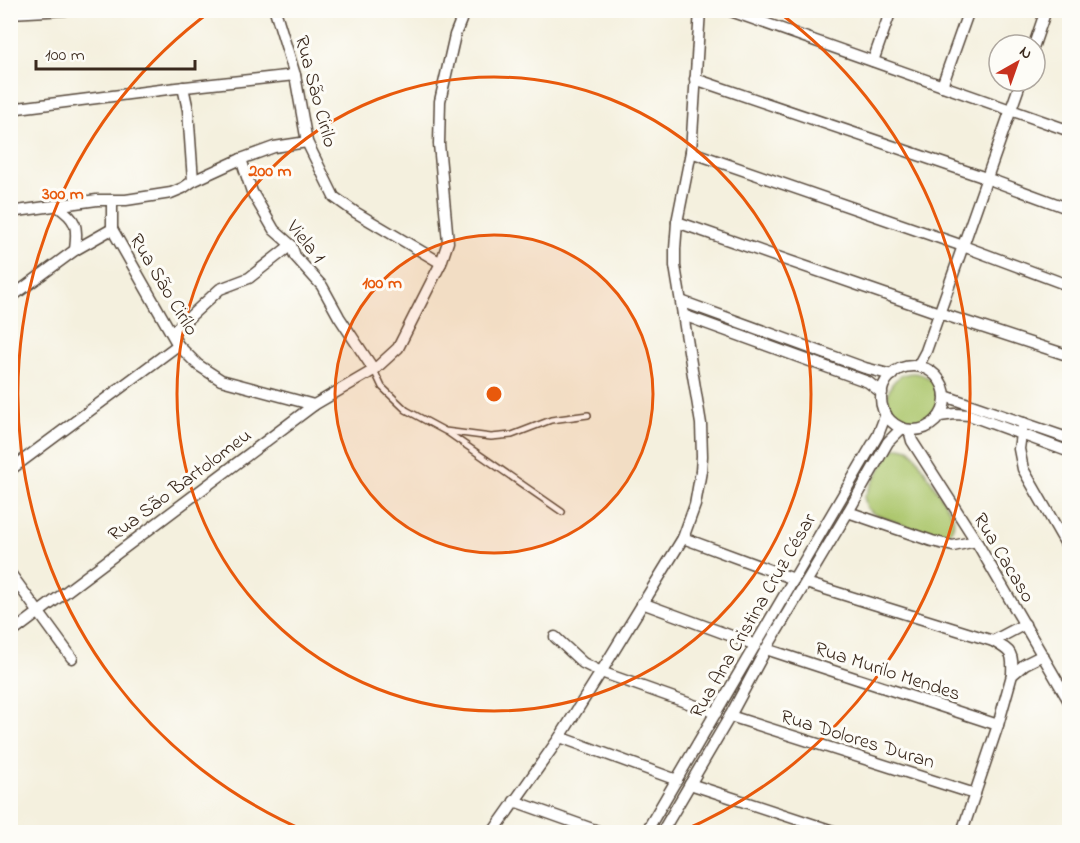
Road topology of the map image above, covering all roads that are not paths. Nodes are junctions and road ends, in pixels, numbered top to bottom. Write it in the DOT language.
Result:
graph roads {
  1 [pos="66,10"];
  2 [pos="275,10"];
  3 [pos="465,10"];
  4 [pos="700,10"];
  5 [pos="728,10"];
  6 [pos="891,10"];
  7 [pos="969,10"];
  8 [pos="1046,10"];
  9 [pos="10,13"];
  10 [pos="1038,33"];
  11 [pos="873,61"];
  12 [pos="295,75"];
  13 [pos="695,79"];
  14 [pos="942,86"];
  15 [pos="183,87"];
  16 [pos="1016,93"];
  17 [pos="10,109"];
  18 [pos="1010,110"];
  19 [pos="1070,131"];
  20 [pos="307,142"];
  21 [pos="691,152"];
  22 [pos="241,159"];
  23 [pos="986,178"];
  24 [pos="193,181"];
  25 [pos="112,200"];
  26 [pos="57,206"];
  27 [pos="1070,209"];
  28 [pos="10,212"];
  29 [pos="677,222"];
  30 [pos="112,229"];
  31 [pos="291,245"];
  32 [pos="963,246"];
  33 [pos="75,250"];
  34 [pos="441,264"];
  35 [pos="1070,286"];
  36 [pos="10,298"];
  37 [pos="681,301"];
  38 [pos="939,314"];
  39 [pos="683,315"];
  40 [pos="172,333"];
  41 [pos="178,345"];
  42 [pos="1070,356"];
  43 [pos="918,366"];
  44 [pos="374,370"];
  45 [pos="892,375"];
  46 [pos="882,393"];
  47 [pos="945,396"];
  48 [pos="314,405"];
  49 [pos="588,414"];
  50 [pos="886,414"];
  51 [pos="940,416"];
  52 [pos="1024,423"];
  53 [pos="905,429"];
  54 [pos="446,431"];
  55 [pos="1021,434"];
  56 [pos="1070,439"];
  57 [pos="1070,452"];
  58 [pos="10,470"];
  59 [pos="562,512"];
  60 [pos="848,512"];
  61 [pos="683,538"];
  62 [pos="976,541"];
  63 [pos="1070,551"];
  64 [pos="10,573"];
  65 [pos="794,579"];
  66 [pos="806,583"];
  67 [pos="642,603"];
  68 [pos="39,613"];
  69 [pos="1025,624"];
  70 [pos="10,634"];
  71 [pos="555,638"];
  72 [pos="993,641"];
  73 [pos="761,647"];
  74 [pos="1043,655"];
  75 [pos="72,658"];
  76 [pos="602,672"];
  77 [pos="1012,675"];
  78 [pos="1070,703"];
  79 [pos="716,713"];
  80 [pos="730,716"];
  81 [pos="998,725"];
  82 [pos="560,737"];
  83 [pos="677,780"];
  84 [pos="690,784"];
  85 [pos="975,794"];
  86 [pos="514,801"];
  87 [pos="493,832"];
  88 [pos="602,832"];
  89 [pos="646,832"];
  90 [pos="662,832"];
  91 [pos="836,832"];
  92 [pos="962,832"];
  1 -- 9 [label="street"];
  2 -- 12 [label="street, Rua São Cirilo"];
  3 -- 34 [label="street"];
  4 -- 13 [label="street"];
  5 -- 11 [label="street"];
  6 -- 11 [label="street"];
  7 -- 14 [label="street"];
  8 -- 10 [label="street"];
  11 -- 14 [label="street"];
  12 -- 15 [label="street"];
  12 -- 20 [label="street, Rua São Cirilo"];
  13 -- 21 [label="street"];
  13 -- 23 [label="street"];
  14 -- 18 [label="street"];
  15 -- 17 [label="street"];
  15 -- 24 [label="street"];
  16 -- 18 [label="street"];
  18 -- 19 [label="street"];
  18 -- 23 [label="street"];
  20 -- 22 [label="street"];
  20 -- 34 [label="street, Rua São Cirilo"];
  21 -- 29 [label="street"];
  21 -- 32 [label="street"];
  22 -- 24 [label="street"];
  22 -- 31 [label="street, Viela 1"];
  23 -- 27 [label="street"];
  23 -- 32 [label="street"];
  24 -- 25 [label="street"];
  25 -- 26 [label="street"];
  25 -- 30 [label="street, Rua São Cirílo"];
  26 -- 28 [label="street"];
  26 -- 33 [label="street"];
  29 -- 37 [label="street"];
  29 -- 38 [label="street"];
  30 -- 33 [label="street"];
  30 -- 40 [label="street, Rua São Cirílo"];
  31 -- 40 [label="street"];
  31 -- 44 [label="street, Viela 1"];
  32 -- 35 [label="street"];
  32 -- 38 [label="street"];
  33 -- 36 [label="street"];
  34 -- 44 [label="street"];
  37 -- 39 [label="street"];
  37 -- 45 [label="street"];
  38 -- 42 [label="street"];
  38 -- 43 [label="street"];
  39 -- 46 [label="street"];
  39 -- 61 [label="street"];
  40 -- 41 [label="street, Rua São Cirílo"];
  41 -- 48 [label="street, Rua São Cirílo"];
  41 -- 58 [label="street"];
  43 -- 45 [label="street"];
  43 -- 47 [label="street"];
  44 -- 48 [label="street, Rua São Bartolomeu"];
  44 -- 54 [label="lane"];
  45 -- 46 [label="street"];
  46 -- 50 [label="street"];
  47 -- 51 [label="street"];
  47 -- 52 [label="street"];
  48 -- 68 [label="street, Rua São Bartolomeu"];
  49 -- 54 [label="lane"];
  50 -- 53 [label="street"];
  50 -- 65 [label="street, Rua Ana Cristina Cruz César"];
  51 -- 53 [label="street"];
  51 -- 55 [label="street"];
  52 -- 55 [label="street"];
  52 -- 56 [label="street"];
  53 -- 60 [label="street, Rua Ana Cristina Cruz César"];
  53 -- 62 [label="street, Rua Cacaso"];
  54 -- 59 [label="lane"];
  55 -- 57 [label="street"];
  55 -- 63 [label="street"];
  60 -- 62 [label="street"];
  60 -- 66 [label="street, Rua Ana Cristina Cruz César"];
  61 -- 65 [label="street"];
  61 -- 67 [label="street"];
  62 -- 69 [label="street, Rua Cacaso"];
  64 -- 68 [label="street"];
  65 -- 73 [label="street, Rua Ana Cristina Cruz César"];
  66 -- 72 [label="street"];
  66 -- 73 [label="street, Rua Ana Cristina Cruz César"];
  67 -- 73 [label="street, Rua Murilo Mendes"];
  67 -- 76 [label="street"];
  68 -- 70 [label="street, Rua São Bartolomeu"];
  68 -- 75 [label="street"];
  69 -- 72 [label="street"];
  69 -- 74 [label="street, Rua Cacaso"];
  71 -- 76 [label="street"];
  72 -- 77 [label="street"];
  73 -- 79 [label="street, Rua Ana Cristina Cruz César"];
  73 -- 80 [label="street, Rua Ana Cristina Cruz César"];
  73 -- 81 [label="street, Rua Murilo Mendes"];
  74 -- 77 [label="street"];
  74 -- 78 [label="street, Rua Cacaso"];
  76 -- 79 [label="street"];
  76 -- 82 [label="street"];
  77 -- 81 [label="street"];
  79 -- 83 [label="street, Rua Ana Cristina Cruz César"];
  80 -- 84 [label="street, Rua Ana Cristina Cruz César"];
  80 -- 85 [label="street, Rua Dolores Duran"];
  81 -- 85 [label="street"];
  82 -- 83 [label="street"];
  82 -- 86 [label="street"];
  83 -- 89 [label="street, Rua Ana Cristina Cruz César"];
  84 -- 90 [label="street, Rua Ana Cristina Cruz César"];
  84 -- 91 [label="street"];
  85 -- 92 [label="street"];
  86 -- 87 [label="street"];
  86 -- 88 [label="street"];
}
